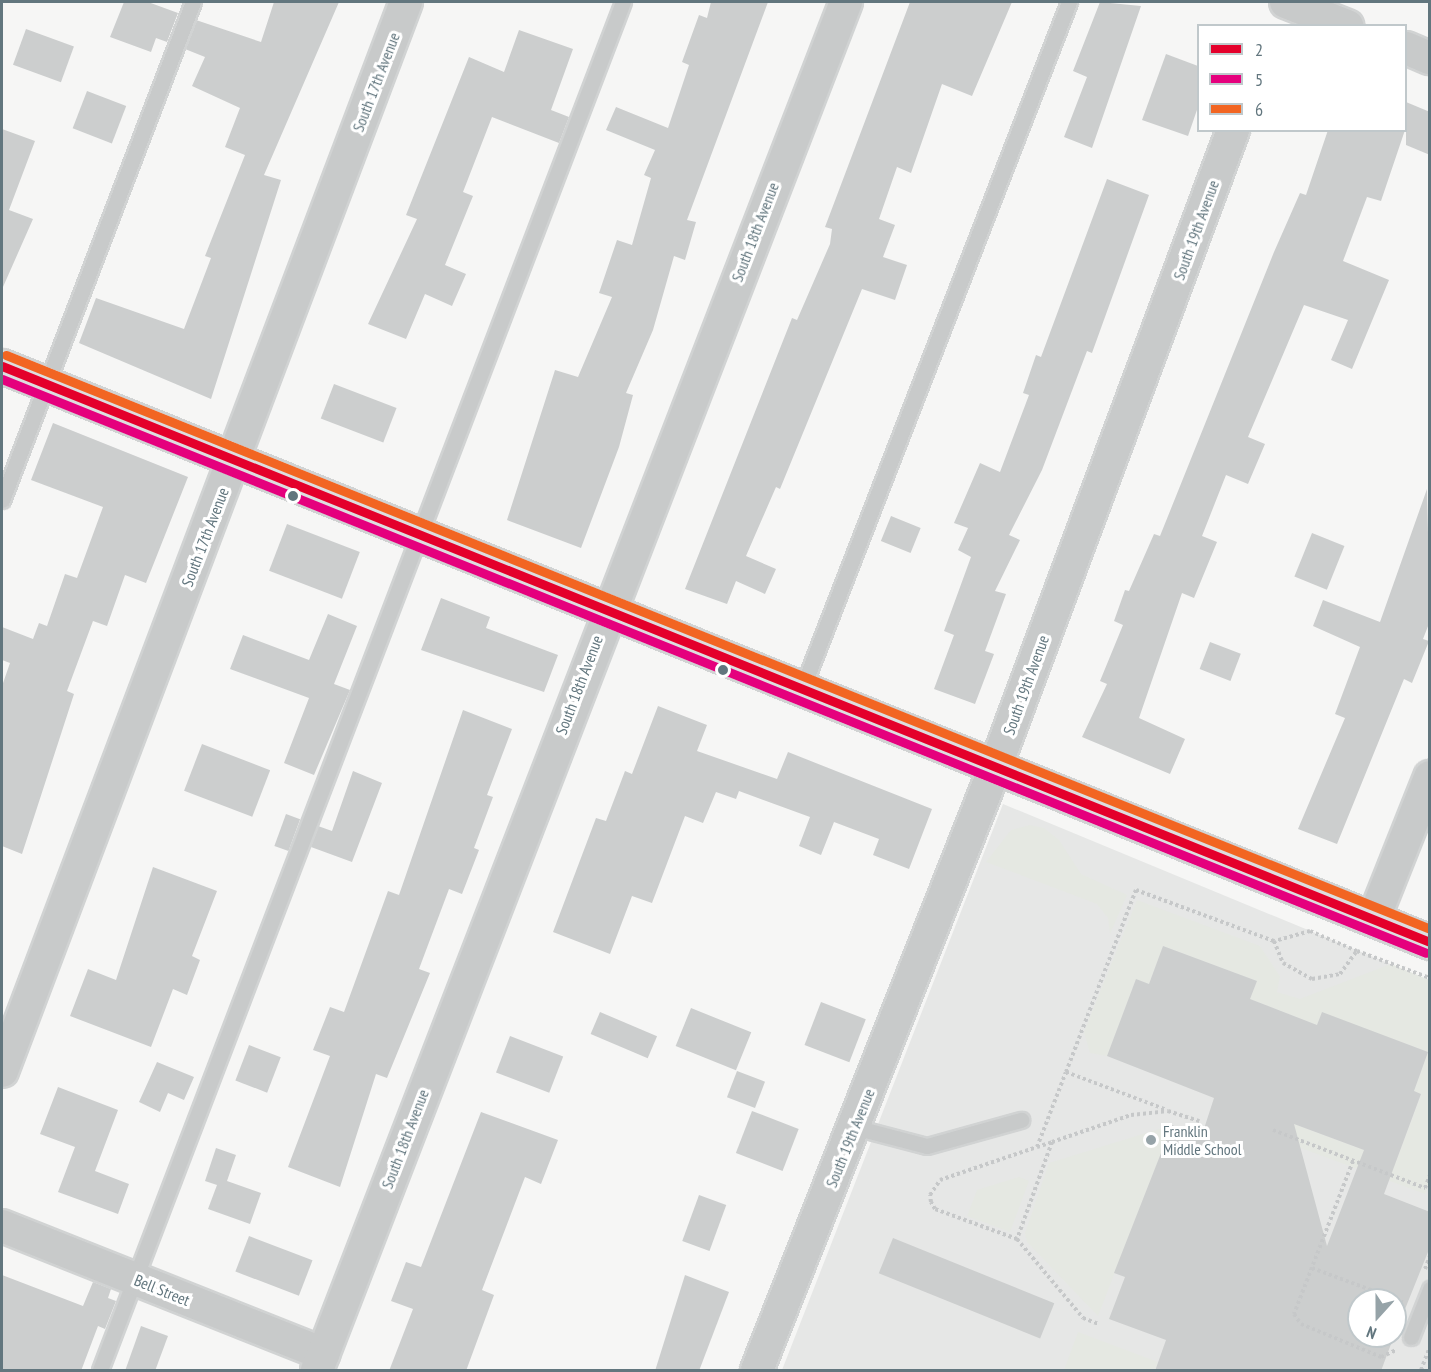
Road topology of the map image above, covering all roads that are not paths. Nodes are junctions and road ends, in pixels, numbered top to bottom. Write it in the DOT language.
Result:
graph roads {
  1 [pos="193,2"];
  2 [pos="406,2"];
  3 [pos="623,2"];
  4 [pos="846,2"];
  5 [pos="1069,2"];
  6 [pos="1284,2"];
  7 [pos="1274,24"];
  8 [pos="1342,24"];
  9 [pos="1407,48"];
  10 [pos="1430,58"];
  11 [pos="1232,132"];
  12 [pos="2,366"];
  13 [pos="46,383"];
  14 [pos="234,459"];
  15 [pos="2,500"];
  16 [pos="420,534"];
  17 [pos="608,610"];
  18 [pos="802,689"];
  19 [pos="995,768"];
  20 [pos="1430,777"];
  21 [pos="1374,918"];
  22 [pos="1430,942"];
  23 [pos="2,1071"];
  24 [pos="1020,1120"];
  25 [pos="854,1127"];
  26 [pos="2,1226"];
  27 [pos="134,1279"];
  28 [pos="1426,1282"];
  29 [pos="1407,1332"];
  30 [pos="320,1362"];
  31 [pos="100,1371"];
  32 [pos="758,1371"];
  1 -- 13 [label="lane"];
  2 -- 14 [label="street, South 17th Avenue"];
  3 -- 16 [label="lane"];
  4 -- 17 [label="street, South 18th Avenue"];
  5 -- 18 [label="lane"];
  6 -- 7 [label="street"];
  6 -- 8 [label="street"];
  9 -- 10 [label="street"];
  11 -- 19 [label="street, South 19th Avenue"];
  12 -- 13 [label="main road"];
  13 -- 14 [label="main road"];
  13 -- 15 [label="lane"];
  14 -- 16 [label="main road"];
  14 -- 23 [label="street, South 17th Avenue"];
  16 -- 17 [label="main road"];
  16 -- 27 [label="lane"];
  17 -- 18 [label="main road"];
  17 -- 30 [label="street, South 18th Avenue"];
  18 -- 19 [label="main road"];
  19 -- 21 [label="main road"];
  19 -- 25 [label="street, South 19th Avenue"];
  20 -- 21 [label="street"];
  21 -- 22 [label="main road"];
  24 -- 25 [label="lane"];
  25 -- 32 [label="street, South 19th Avenue"];
  26 -- 27 [label="street, Bell Street"];
  27 -- 30 [label="street, Bell Street"];
  27 -- 31 [label="lane"];
  28 -- 29 [label="lane"];
}
